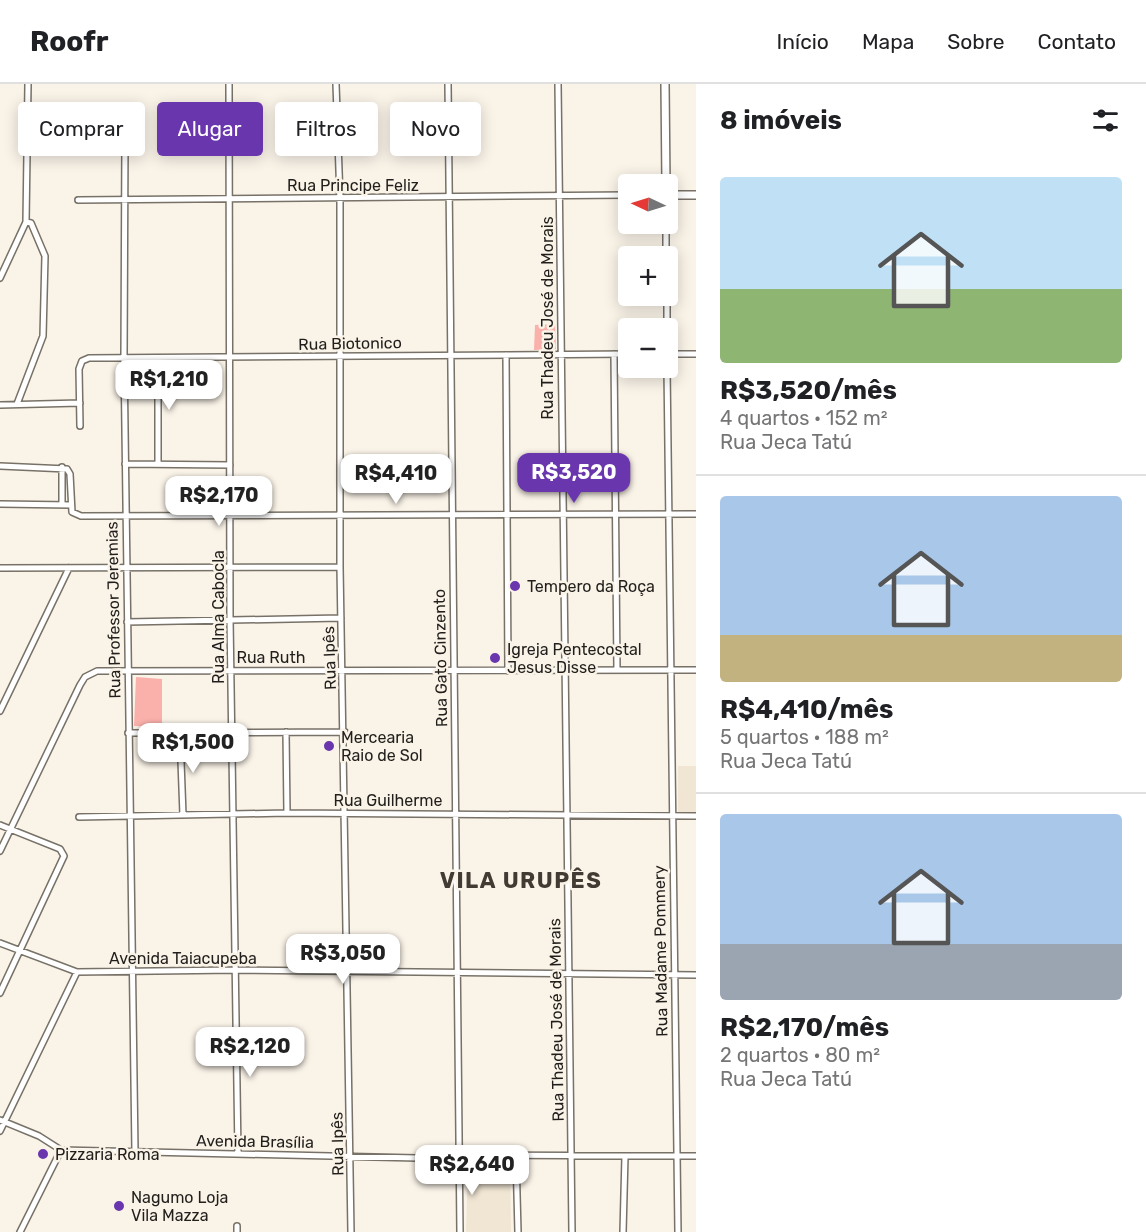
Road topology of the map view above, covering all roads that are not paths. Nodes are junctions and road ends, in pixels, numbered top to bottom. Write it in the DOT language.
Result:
graph roads {
  1 [pos="28,84"];
  2 [pos="229,84"];
  3 [pos="336,84"];
  4 [pos="448,84"];
  5 [pos="558,84"];
  6 [pos="664,84"];
  7 [pos="125,156"];
  8 [pos="666,174"];
  9 [pos="618,195"];
  10 [pos="678,195"];
  11 [pos="696,195"];
  12 [pos="560,196"];
  13 [pos="449,198"];
  14 [pos="125,199"];
  15 [pos="230,199"];
  16 [pos="340,199"];
  17 [pos="78,200"];
  18 [pos="26,222"];
  19 [pos="0,278"];
  20 [pos="614,354"];
  21 [pos="618,354"];
  22 [pos="678,354"];
  23 [pos="696,354"];
  24 [pos="451,355"];
  25 [pos="506,355"];
  26 [pos="561,355"];
  27 [pos="124,357"];
  28 [pos="342,357"];
  29 [pos="158,358"];
  30 [pos="231,359"];
  31 [pos="668,378"];
  32 [pos="80,403"];
  33 [pos="17,404"];
  34 [pos="0,405"];
  35 [pos="80,426"];
  36 [pos="125,464"];
  37 [pos="158,464"];
  38 [pos="230,465"];
  39 [pos="0,466"];
  40 [pos="62,467"];
  41 [pos="0,504"];
  42 [pos="62,505"];
  43 [pos="71,505"];
  44 [pos="669,514"];
  45 [pos="696,514"];
  46 [pos="126,515"];
  47 [pos="231,515"];
  48 [pos="561,515"];
  49 [pos="616,515"];
  50 [pos="340,516"];
  51 [pos="506,516"];
  52 [pos="452,517"];
  53 [pos="340,567"];
  54 [pos="69,568"];
  55 [pos="126,568"];
  56 [pos="231,568"];
  57 [pos="1,570"];
  58 [pos="341,618"];
  59 [pos="230,619"];
  60 [pos="127,622"];
  61 [pos="231,670"];
  62 [pos="343,670"];
  63 [pos="563,670"];
  64 [pos="617,670"];
  65 [pos="671,670"];
  66 [pos="696,670"];
  67 [pos="128,671"];
  68 [pos="454,671"];
  69 [pos="508,671"];
  70 [pos="0,711"];
  71 [pos="232,732"];
  72 [pos="286,732"];
  73 [pos="345,732"];
  74 [pos="128,733"];
  75 [pos="180,734"];
  76 [pos="234,813"];
  77 [pos="286,813"];
  78 [pos="345,813"];
  79 [pos="456,814"];
  80 [pos="183,815"];
  81 [pos="129,816"];
  82 [pos="566,816"];
  83 [pos="696,816"];
  84 [pos="79,817"];
  85 [pos="672,817"];
  86 [pos="0,825"];
  87 [pos="10,830"];
  88 [pos="0,851"];
  89 [pos="0,943"];
  90 [pos="20,951"];
  91 [pos="235,970"];
  92 [pos="132,971"];
  93 [pos="77,972"];
  94 [pos="348,973"];
  95 [pos="459,973"];
  96 [pos="568,973"];
  97 [pos="674,974"];
  98 [pos="696,975"];
  99 [pos="0,993"];
  100 [pos="2,1120"];
  101 [pos="0,1131"];
  102 [pos="61,1150"];
  103 [pos="135,1152"];
  104 [pos="238,1154"];
  105 [pos="572,1155"];
  106 [pos="516,1156"];
  107 [pos="625,1156"];
  108 [pos="678,1156"];
  109 [pos="696,1156"];
  110 [pos="350,1157"];
  111 [pos="461,1159"];
  112 [pos="20,1232"];
  113 [pos="351,1232"];
  114 [pos="460,1232"];
  115 [pos="518,1232"];
  116 [pos="572,1232"];
  117 [pos="623,1232"];
  118 [pos="678,1232"];
  1 -- 18 [label="street"];
  2 -- 15 [label="street, Rua Alma Cabocla"];
  3 -- 16 [label="street, Rua Ipês"];
  4 -- 13 [label="street, Rua Gato Cinzento"];
  5 -- 12 [label="street, Rua Thadeu José de Morais"];
  6 -- 8 [label="street"];
  7 -- 14 [label="street, Rua Professor Jeremias"];
  9 -- 12 [label="street, Rua Principe Feliz"];
  10 -- 11 [label="street"];
  12 -- 13 [label="street, Rua Principe Feliz"];
  12 -- 26 [label="street, Rua Thadeu José de Morais"];
  13 -- 16 [label="street, Rua Principe Feliz"];
  13 -- 24 [label="street, Rua Gato Cinzento"];
  14 -- 15 [label="street, Rua Principe Feliz"];
  14 -- 17 [label="street, Rua Principe Feliz"];
  14 -- 27 [label="street, Rua Professor Jeremias"];
  15 -- 16 [label="street, Rua Principe Feliz"];
  15 -- 30 [label="street, Rua Alma Cabocla"];
  16 -- 28 [label="street, Rua Ipês"];
  18 -- 19 [label="street"];
  18 -- 33 [label="street"];
  20 -- 21 [label="street, Rua Biotonico"];
  20 -- 26 [label="street, Rua Biotonico"];
  20 -- 49 [label="street"];
  22 -- 23 [label="street"];
  24 -- 25 [label="street, Rua Biotonico"];
  24 -- 28 [label="street, Rua Biotonico"];
  24 -- 52 [label="street, Rua Gato Cinzento"];
  25 -- 26 [label="street, Rua Biotonico"];
  25 -- 51 [label="street"];
  26 -- 48 [label="street, Rua Thadeu José de Morais"];
  27 -- 29 [label="street, Rua Biotonico"];
  27 -- 32 [label="street, Rua Biotonico"];
  27 -- 36 [label="street, Rua Professor Jeremias"];
  28 -- 30 [label="street, Rua Biotonico"];
  28 -- 50 [label="street, Rua Ipês"];
  29 -- 30 [label="street, Rua Biotonico"];
  29 -- 37 [label="street"];
  30 -- 38 [label="street, Rua Alma Cabocla"];
  31 -- 44 [label="street, Rua Madame Pommery"];
  32 -- 33 [label="street"];
  32 -- 35 [label="street"];
  33 -- 34 [label="street"];
  36 -- 37 [label="street"];
  36 -- 46 [label="street, Rua Professor Jeremias"];
  37 -- 38 [label="street"];
  38 -- 47 [label="street, Rua Alma Cabocla"];
  39 -- 40 [label="street"];
  40 -- 42 [label="street"];
  40 -- 43 [label="street"];
  41 -- 42 [label="street"];
  42 -- 43 [label="street"];
  43 -- 46 [label="street"];
  44 -- 45 [label="street"];
  44 -- 49 [label="street"];
  44 -- 65 [label="street, Rua Madame Pommery"];
  46 -- 47 [label="street"];
  46 -- 55 [label="street, Rua Professor Jeremias"];
  47 -- 50 [label="street"];
  47 -- 56 [label="street, Rua Alma Cabocla"];
  48 -- 49 [label="street"];
  48 -- 51 [label="street"];
  48 -- 63 [label="street, Rua Thadeu José de Morais"];
  49 -- 64 [label="street"];
  50 -- 52 [label="street"];
  50 -- 53 [label="street, Rua Ipês"];
  51 -- 52 [label="street"];
  51 -- 69 [label="street"];
  52 -- 68 [label="street, Rua Gato Cinzento"];
  53 -- 56 [label="street"];
  53 -- 58 [label="street, Rua Ipês"];
  54 -- 55 [label="street"];
  54 -- 57 [label="street"];
  54 -- 70 [label="street"];
  55 -- 56 [label="street"];
  55 -- 60 [label="street, Rua Professor Jeremias"];
  56 -- 59 [label="street, Rua Alma Cabocla"];
  58 -- 59 [label="street"];
  58 -- 62 [label="street, Rua Ipês"];
  59 -- 60 [label="street"];
  59 -- 61 [label="street, Rua Alma Cabocla"];
  60 -- 67 [label="street, Rua Professor Jeremias"];
  61 -- 62 [label="street, Rua Ruth"];
  61 -- 67 [label="street, Rua Ruth"];
  61 -- 71 [label="street, Rua Alma Cabocla"];
  62 -- 68 [label="street, Rua Ruth"];
  62 -- 73 [label="street, Rua Ipês"];
  63 -- 64 [label="street, Rua Ruth"];
  63 -- 69 [label="street, Rua Ruth"];
  63 -- 82 [label="street, Rua Thadeu José de Morais"];
  64 -- 65 [label="street, Rua Ruth"];
  65 -- 66 [label="street, Rua Ruth"];
  65 -- 85 [label="street, Rua Madame Pommery"];
  67 -- 74 [label="street, Rua Professor Jeremias"];
  67 -- 87 [label="street, Rua Ruth"];
  68 -- 69 [label="street, Rua Ruth"];
  68 -- 79 [label="street, Rua Gato Cinzento"];
  71 -- 72 [label="street"];
  71 -- 75 [label="street"];
  71 -- 76 [label="street, Rua Alma Cabocla"];
  72 -- 73 [label="street"];
  72 -- 77 [label="street"];
  73 -- 78 [label="street, Rua Ipês"];
  74 -- 75 [label="street"];
  74 -- 81 [label="street, Rua Professor Jeremias"];
  75 -- 80 [label="street"];
  76 -- 77 [label="street, Rua Guilherme"];
  76 -- 80 [label="street, Rua Guilherme"];
  76 -- 91 [label="street, Rua Alma Cabocla"];
  77 -- 78 [label="street, Rua Guilherme"];
  78 -- 79 [label="street, Rua Guilherme"];
  78 -- 94 [label="street, Rua Ipês"];
  79 -- 82 [label="street, Rua Guilherme"];
  79 -- 95 [label="street, Rua Gato Cinzento"];
  80 -- 81 [label="street, Rua Guilherme"];
  81 -- 84 [label="street, Rua Guilherme"];
  81 -- 92 [label="street, Rua Professor Jeremias"];
  82 -- 85 [label="street, Rua Guilherme"];
  82 -- 96 [label="street, Rua Thadeu José de Morais"];
  83 -- 85 [label="street, Rua Guilherme"];
  85 -- 97 [label="street, Rua Madame Pommery"];
  86 -- 87 [label="street"];
  87 -- 88 [label="street"];
  87 -- 90 [label="street"];
  89 -- 90 [label="street, Avenida Taiacupeba"];
  90 -- 93 [label="street, Avenida Taiacupeba"];
  90 -- 99 [label="street"];
  91 -- 92 [label="street, Avenida Taiacupeba"];
  91 -- 94 [label="street, Avenida Taiacupeba"];
  91 -- 104 [label="street, Rua Alma Cabocla"];
  92 -- 93 [label="street, Avenida Taiacupeba"];
  92 -- 103 [label="street, Rua Professor Jeremias"];
  93 -- 100 [label="street"];
  94 -- 95 [label="street, Avenida Taiacupeba"];
  94 -- 110 [label="street, Rua Ipês"];
  95 -- 96 [label="street, Avenida Taiacupeba"];
  95 -- 111 [label="street, Rua Gato Cinzento"];
  96 -- 97 [label="street, Avenida Taiacupeba"];
  96 -- 105 [label="street, Rua Thadeu José de Morais"];
  97 -- 98 [label="street, Avenida Taiacupeba"];
  97 -- 108 [label="street, Rua Madame Pommery"];
  100 -- 101 [label="street"];
  100 -- 102 [label="street, Avenida Brasília"];
  102 -- 103 [label="street, Avenida Brasília"];
  102 -- 112 [label="street"];
  103 -- 104 [label="street, Avenida Brasília"];
  104 -- 110 [label="street, Avenida Brasília"];
  105 -- 106 [label="street, Avenida Brasília"];
  105 -- 107 [label="street, Avenida Brasília"];
  105 -- 116 [label="street, Rua Thadeu José de Morais"];
  106 -- 111 [label="street, Avenida Brasília"];
  106 -- 115 [label="street"];
  107 -- 108 [label="street, Avenida Brasília"];
  107 -- 117 [label="street"];
  108 -- 109 [label="street, Avenida Brasília"];
  108 -- 118 [label="street, Rua Madame Pommery"];
  110 -- 111 [label="street, Avenida Brasília"];
  110 -- 113 [label="street, Rua Ipês"];
  111 -- 114 [label="street, Rua Gato Cinzento"];
}
